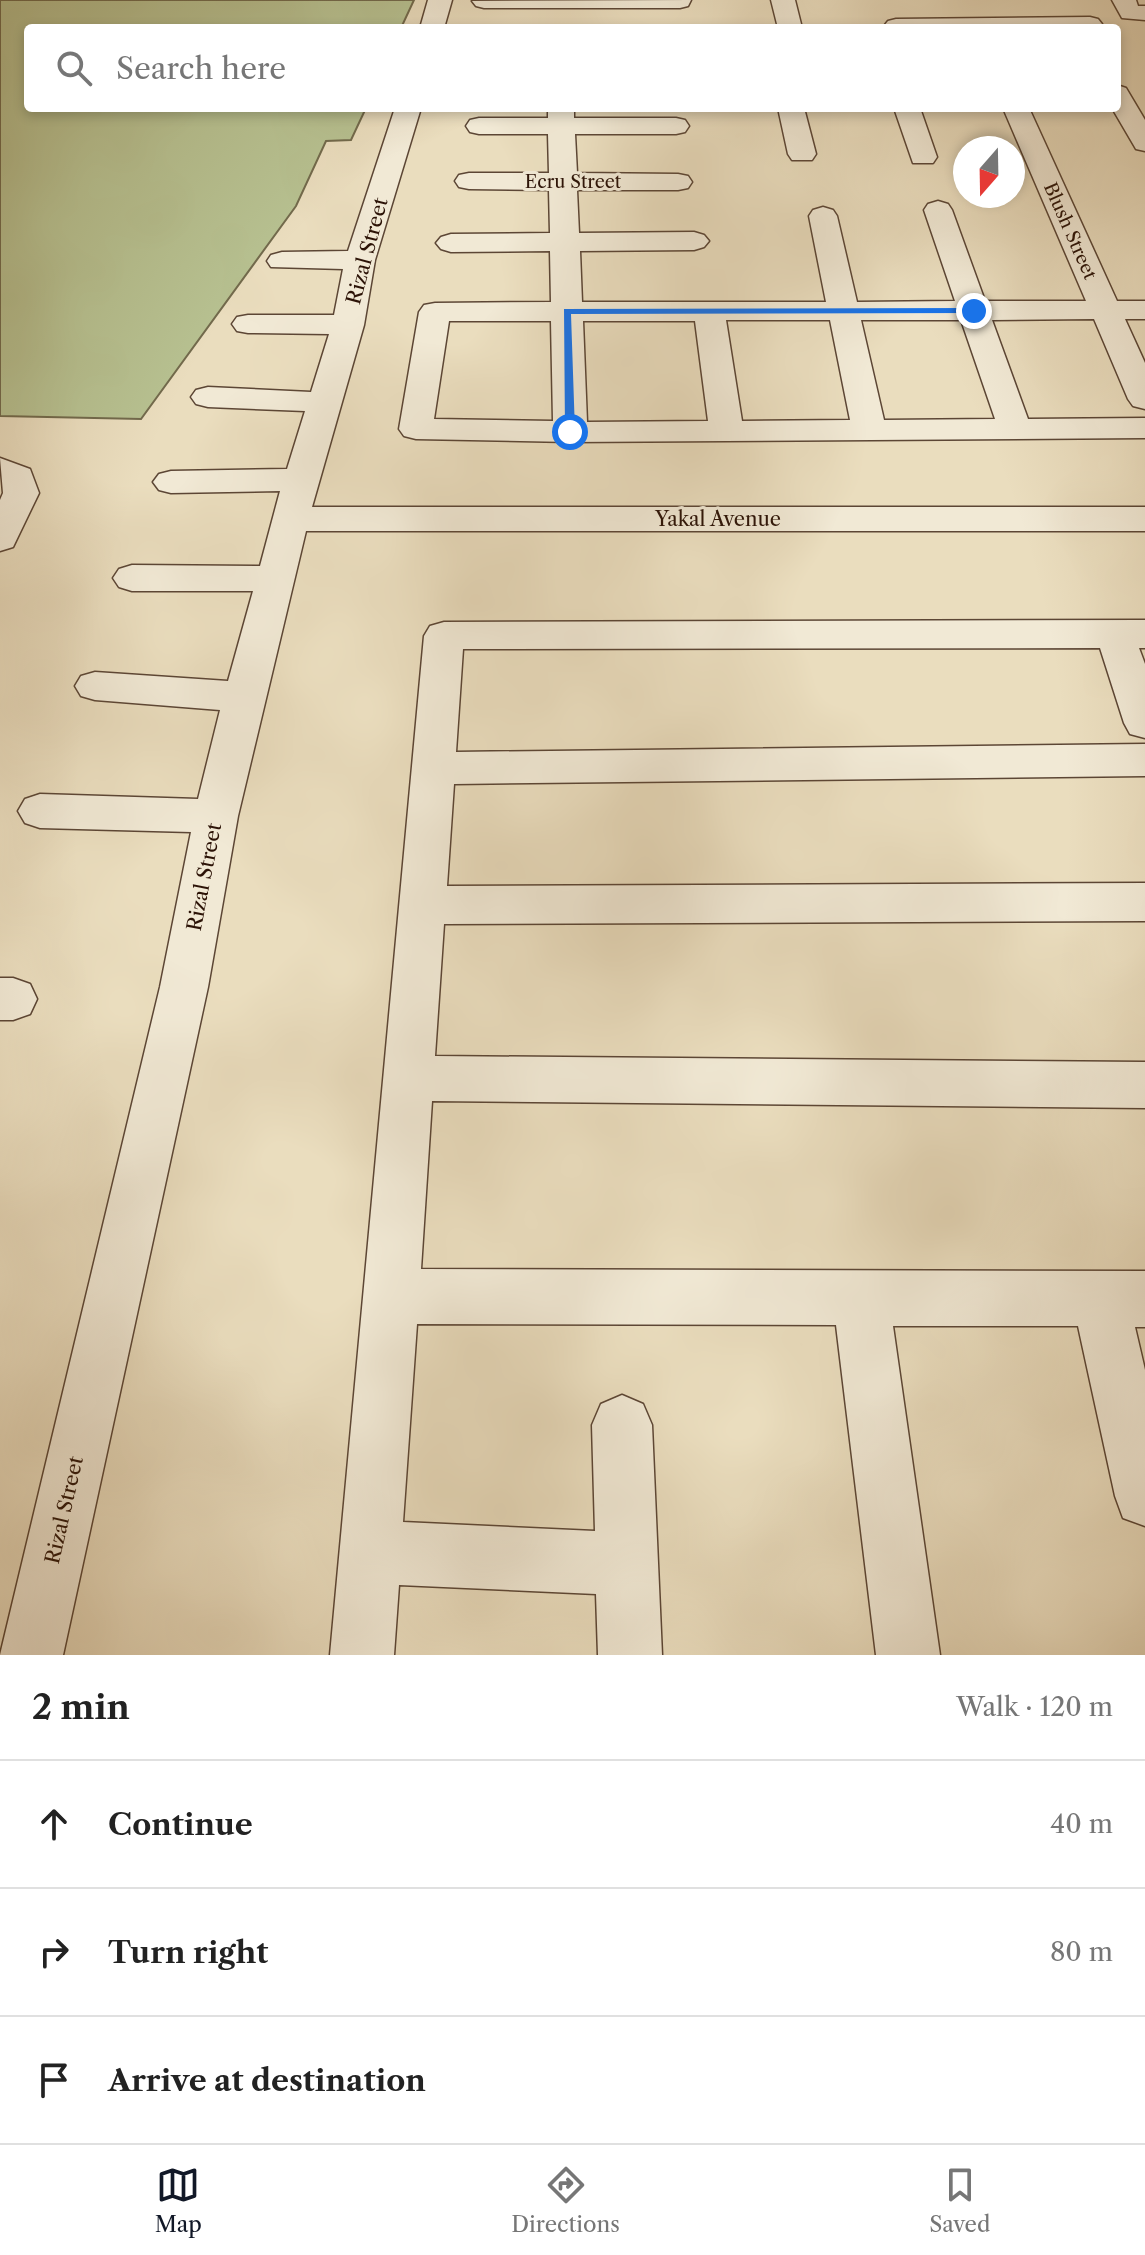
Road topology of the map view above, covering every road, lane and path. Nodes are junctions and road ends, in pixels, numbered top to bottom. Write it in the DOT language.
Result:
graph roads {
  1 [pos="440,0"];
  2 [pos="534,0"];
  3 [pos="783,0"];
  4 [pos="967,0"];
  5 [pos="1124,0"];
  6 [pos="484,1"];
  7 [pos="681,9"];
  8 [pos="1145,13"];
  9 [pos="433,24"];
  10 [pos="789,24"];
  11 [pos="979,24"];
  12 [pos="1122,81"];
  13 [pos="407,112"];
  14 [pos="792,112"];
  15 [pos="908,112"];
  16 [pos="1018,112"];
  17 [pos="561,117"];
  18 [pos="479,126"];
  19 [pos="676,126"];
  20 [pos="1145,143"];
  21 [pos="802,154"];
  22 [pos="923,157"];
  23 [pos="469,181"];
  24 [pos="564,182"];
  25 [pos="678,182"];
  26 [pos="938,210"];
  27 [pos="823,216"];
  28 [pos="694,241"];
  29 [pos="451,243"];
  30 [pos="565,243"];
  31 [pos="360,260"];
  32 [pos="282,261"];
  33 [pos="1105,310"];
  34 [pos="1145,310"];
  35 [pos="567,311"];
  36 [pos="709,311"];
  37 [pos="843,311"];
  38 [pos="974,311"];
  39 [pos="248,324"];
  40 [pos="348,325"];
  41 [pos="208,397"];
  42 [pos="1145,399"];
  43 [pos="323,402"];
  44 [pos="1145,428"];
  45 [pos="869,429"];
  46 [pos="1015,429"];
  47 [pos="726,430"];
  48 [pos="570,432"];
  49 [pos="9,473"];
  50 [pos="171,482"];
  51 [pos="296,500"];
  52 [pos="1145,519"];
  53 [pos="0,539"];
  54 [pos="132,578"];
  55 [pos="277,579"];
  56 [pos="1130,634"];
  57 [pos="95,686"];
  58 [pos="244,697"];
  59 [pos="1145,723"];
  60 [pos="1145,760"];
  61 [pos="434,768"];
  62 [pos="40,811"];
  63 [pos="216,816"];
  64 [pos="1145,902"];
  65 [pos="422,905"];
  66 [pos="408,1078"];
  67 [pos="1145,1085"];
  68 [pos="390,1296"];
  69 [pos="861,1299"];
  70 [pos="1122,1299"];
  71 [pos="622,1425"];
  72 [pos="1145,1496"];
  73 [pos="369,1552"];
  74 [pos="627,1564"];
  75 [pos="31,1655"];
  76 [pos="362,1655"];
  77 [pos="630,1655"];
  78 [pos="908,1655"];
  1 -- 9 [label="street"];
  2 -- 6 [label="street"];
  2 -- 7 [label="street"];
  3 -- 10 [label="street"];
  4 -- 11 [label="street"];
  5 -- 8 [label="street"];
  12 -- 20 [label="street"];
  13 -- 31 [label="street, Rizal Street"];
  14 -- 21 [label="street"];
  15 -- 22 [label="street"];
  16 -- 33 [label="street, Blush Street"];
  17 -- 18 [label="street"];
  17 -- 19 [label="street"];
  17 -- 24 [label="street"];
  23 -- 24 [label="street, Ecru Street"];
  24 -- 25 [label="street, Ecru Street"];
  24 -- 30 [label="street"];
  26 -- 38 [label="street"];
  27 -- 37 [label="street"];
  28 -- 30 [label="street"];
  29 -- 30 [label="street"];
  30 -- 35 [label="street"];
  31 -- 32 [label="street"];
  31 -- 40 [label="street, Rizal Street"];
  33 -- 34 [label="street"];
  33 -- 38 [label="street"];
  33 -- 42 [label="street, Blush Street"];
  35 -- 36 [label="street"];
  35 -- 48 [label="street"];
  35 -- 48 [label="street"];
  36 -- 37 [label="street"];
  36 -- 47 [label="street"];
  37 -- 38 [label="street"];
  37 -- 45 [label="street"];
  38 -- 46 [label="street"];
  39 -- 40 [label="street"];
  40 -- 43 [label="street, Rizal Street"];
  41 -- 43 [label="street"];
  43 -- 51 [label="street, Rizal Street"];
  44 -- 46 [label="street"];
  45 -- 46 [label="street"];
  45 -- 47 [label="street"];
  47 -- 48 [label="street"];
  49 -- 53 [label="street"];
  50 -- 51 [label="street, Yakal Avenue"];
  51 -- 52 [label="street, Yakal Avenue"];
  51 -- 55 [label="street, Rizal Street"];
  54 -- 55 [label="street"];
  55 -- 58 [label="street, Rizal Street"];
  56 -- 59 [label="street"];
  56 -- 61 [label="street"];
  57 -- 58 [label="street"];
  58 -- 63 [label="street, Rizal Street"];
  60 -- 61 [label="street"];
  61 -- 65 [label="street"];
  62 -- 63 [label="street"];
  63 -- 75 [label="street, Rizal Street"];
  64 -- 65 [label="street"];
  65 -- 66 [label="street"];
  66 -- 67 [label="street"];
  66 -- 68 [label="street"];
  68 -- 69 [label="street"];
  68 -- 73 [label="street"];
  69 -- 70 [label="street"];
  69 -- 78 [label="street"];
  70 -- 72 [label="street"];
  71 -- 74 [label="street"];
  73 -- 74 [label="street"];
  73 -- 76 [label="street"];
  74 -- 77 [label="street"];
}
